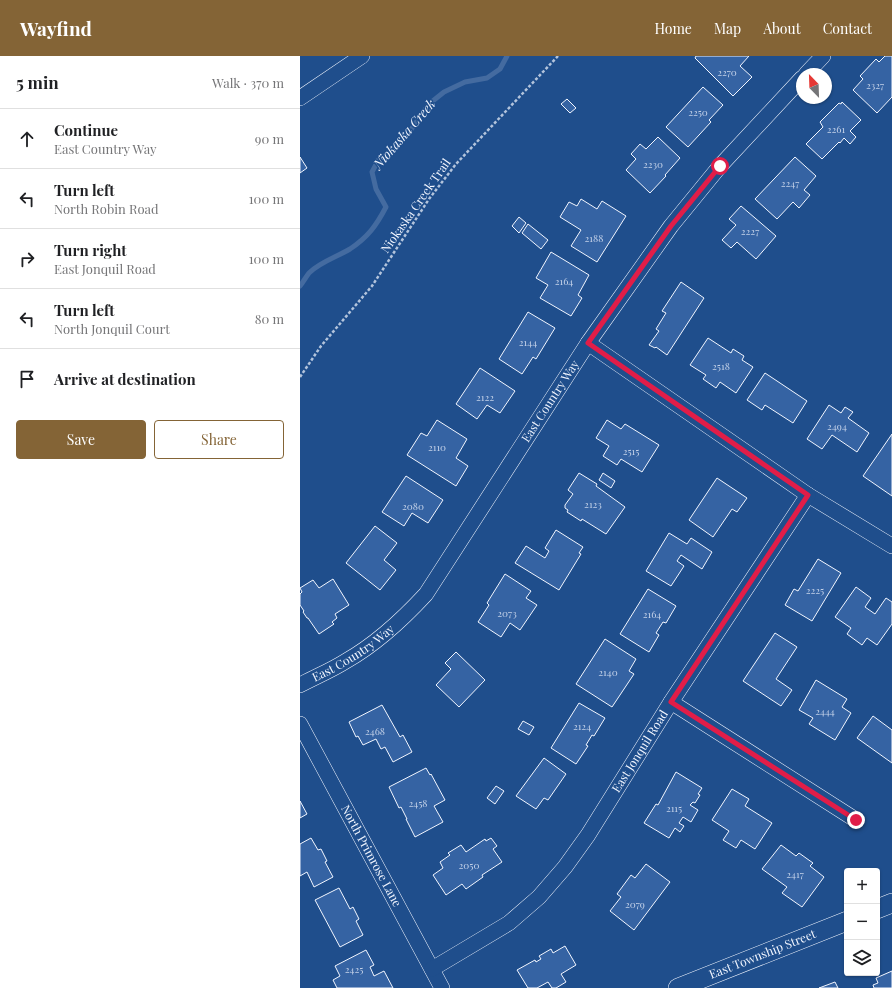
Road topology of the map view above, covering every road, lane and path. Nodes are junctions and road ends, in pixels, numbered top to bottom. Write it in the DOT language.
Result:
graph roads {
  1 [pos="362,56"];
  2 [pos="558,56"];
  3 [pos="823,56"];
  4 [pos="812,68"];
  5 [pos="796,84"];
  6 [pos="300,98"];
  7 [pos="588,343"];
  8 [pos="300,377"];
  9 [pos="808,495"];
  10 [pos="892,546"];
  11 [pos="300,685"];
  12 [pos="671,702"];
  13 [pos="300,724"];
  14 [pos="856,820"];
  15 [pos="892,903"];
  16 [pos="880,908"];
  17 [pos="844,922"];
  18 [pos="432,969"];
  19 [pos="442,988"];
  20 [pos="678,988"];
  1 -- 6 [label="street"];
  2 -- 8 [label="path, Niokaska Creek Trail"];
  3 -- 4 [label="street"];
  5 -- 7 [label="street, East Country Way"];
  7 -- 9 [label="street"];
  7 -- 11 [label="street, East Country Way"];
  9 -- 10 [label="street"];
  9 -- 12 [label="street, East Jonquil Road"];
  12 -- 14 [label="street"];
  12 -- 18 [label="street, East Jonquil Road"];
  13 -- 18 [label="street, North Primrose Lane"];
  15 -- 16 [label="street"];
  17 -- 20 [label="street, East Township Street"];
  18 -- 19 [label="street, North Primrose Lane"];
}
